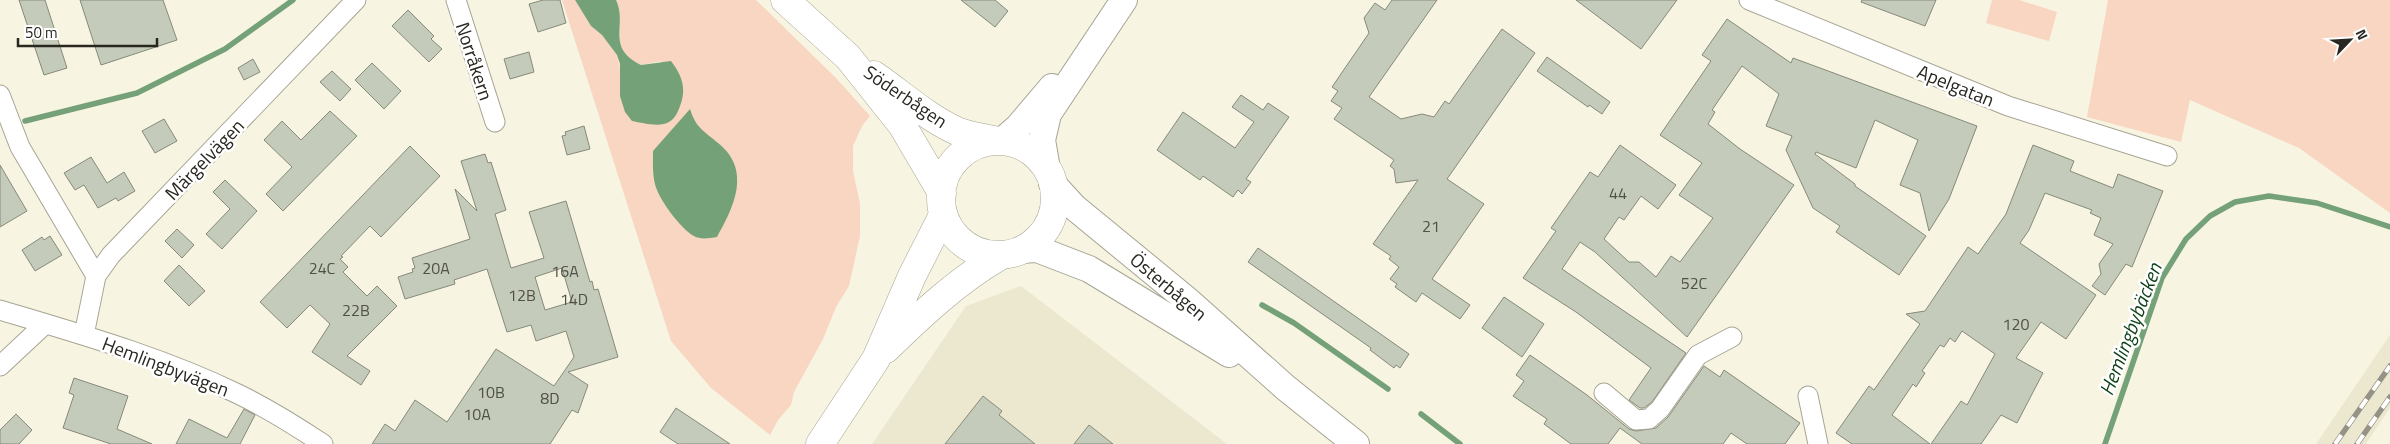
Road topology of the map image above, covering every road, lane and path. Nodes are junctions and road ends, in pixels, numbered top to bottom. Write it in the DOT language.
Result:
graph roads {
  1 [pos="356,0"];
  2 [pos="456,0"];
  3 [pos="785,0"];
  4 [pos="1107,0"];
  5 [pos="1124,0"];
  6 [pos="1749,0"];
  7 [pos="848,57"];
  8 [pos="0,95"];
  9 [pos="495,122"];
  10 [pos="998,141"];
  11 [pos="2167,156"];
  12 [pos="1050,176"];
  13 [pos="942,204"];
  14 [pos="1010,253"];
  15 [pos="96,276"];
  16 [pos="0,310"];
  17 [pos="45,324"];
  18 [pos="84,335"];
  19 [pos="1732,337"];
  20 [pos="876,359"];
  21 [pos="0,366"];
  22 [pos="1286,388"];
  23 [pos="1604,393"];
  24 [pos="1808,396"];
  25 [pos="323,444"];
  26 [pos="820,444"];
  27 [pos="1356,444"];
  28 [pos="1818,444"];
  1 -- 15 [label="street, Märgelvägen"];
  2 -- 9 [label="street, Norråkern"];
  3 -- 7 [label="main road, Söderbågen"];
  4 -- 10 [label="main road"];
  5 -- 12 [label="main road"];
  6 -- 11 [label="street, Apelgatan"];
  7 -- 10 [label="main road, Söderbågen"];
  7 -- 13 [label="main road, Söderbågen"];
  8 -- 15 [label="street"];
  10 -- 12 [label="main road"];
  10 -- 13 [label="main road"];
  12 -- 14 [label="main road"];
  12 -- 22 [label="main road, Österbågen"];
  13 -- 14 [label="main road"];
  13 -- 20 [label="main road"];
  14 -- 20 [label="main road"];
  14 -- 22 [label="main road, Österbågen"];
  15 -- 18 [label="street, Märgelvägen"];
  16 -- 17 [label="street, Hemlingbyvägen"];
  17 -- 18 [label="street, Hemlingbyvägen"];
  17 -- 21 [label="street"];
  18 -- 25 [label="street, Hemlingbyvägen"];
  19 -- 23 [label="street"];
  20 -- 26 [label="main road"];
  22 -- 27 [label="main road, Österbågen"];
  24 -- 28 [label="street"];
}
